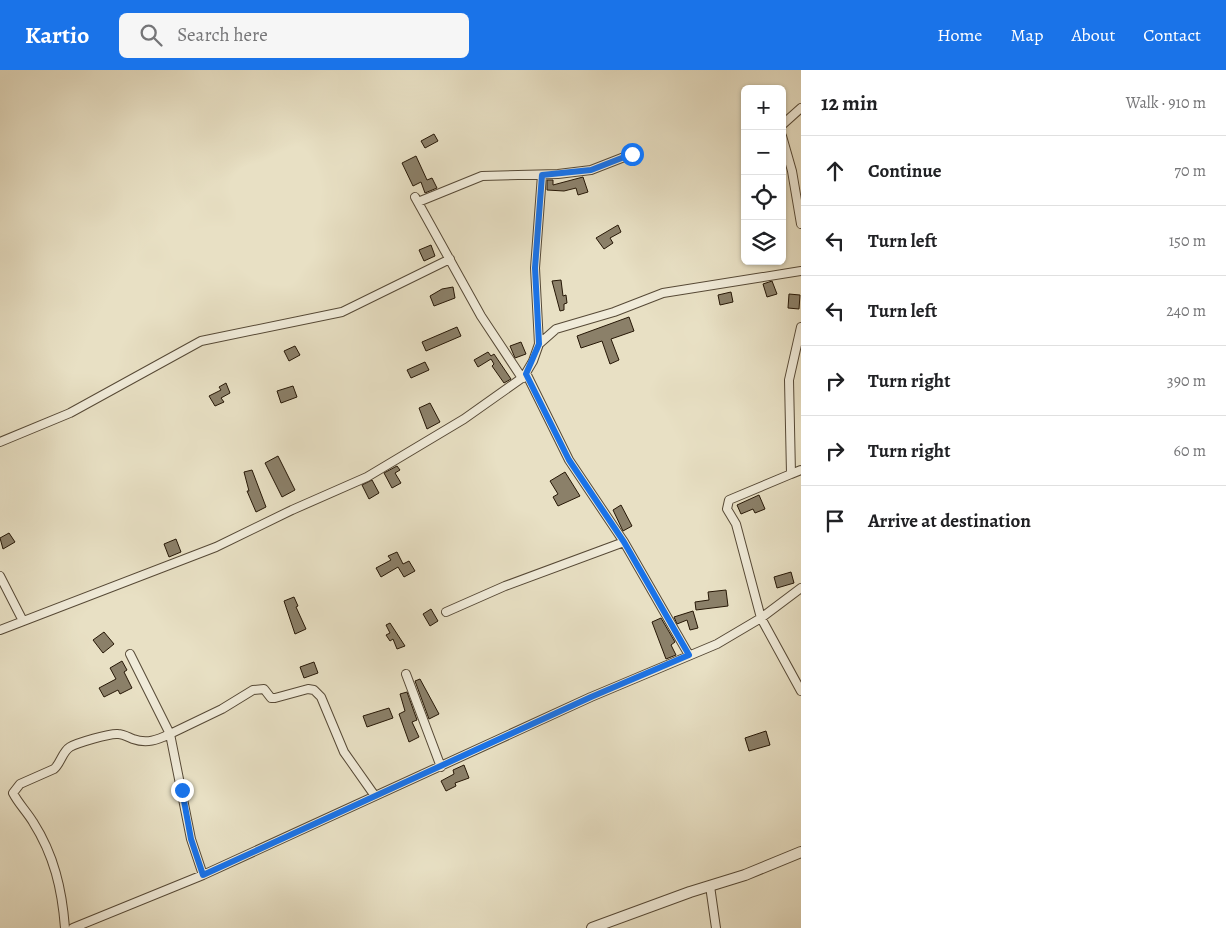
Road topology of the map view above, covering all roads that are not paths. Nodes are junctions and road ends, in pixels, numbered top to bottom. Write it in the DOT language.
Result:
graph roads {
  1 [pos="801,108"];
  2 [pos="786,121"];
  3 [pos="786,150"];
  4 [pos="632,154"];
  5 [pos="542,175"];
  6 [pos="801,224"];
  7 [pos="450,259"];
  8 [pos="801,271"];
  9 [pos="801,327"];
  10 [pos="539,344"];
  11 [pos="524,376"];
  12 [pos="0,442"];
  13 [pos="801,470"];
  14 [pos="790,474"];
  15 [pos="624,542"];
  16 [pos="0,576"];
  17 [pos="801,588"];
  18 [pos="446,612"];
  19 [pos="761,618"];
  20 [pos="23,621"];
  21 [pos="0,630"];
  22 [pos="130,654"];
  23 [pos="689,655"];
  24 [pos="406,674"];
  25 [pos="801,691"];
  26 [pos="170,734"];
  27 [pos="441,767"];
  28 [pos="375,796"];
  29 [pos="801,852"];
  30 [pos="203,875"];
  31 [pos="710,886"];
  32 [pos="65,928"];
  33 [pos="74,928"];
  34 [pos="592,928"];
  35 [pos="716,928"];
  1 -- 2 [label="street"];
  3 -- 6 [label="street"];
  4 -- 5 [label="street"];
  5 -- 7 [label="street"];
  5 -- 10 [label="street"];
  7 -- 11 [label="street"];
  7 -- 12 [label="street"];
  8 -- 10 [label="street"];
  9 -- 14 [label="street"];
  10 -- 11 [label="street"];
  11 -- 15 [label="street"];
  11 -- 20 [label="street"];
  13 -- 14 [label="street"];
  14 -- 19 [label="street"];
  15 -- 18 [label="street"];
  15 -- 23 [label="street"];
  16 -- 20 [label="street"];
  17 -- 19 [label="street"];
  19 -- 23 [label="street"];
  19 -- 25 [label="street"];
  20 -- 21 [label="street"];
  22 -- 26 [label="street"];
  23 -- 27 [label="street"];
  24 -- 27 [label="street"];
  26 -- 28 [label="street"];
  26 -- 30 [label="street"];
  26 -- 32 [label="street"];
  27 -- 28 [label="street"];
  28 -- 30 [label="street"];
  29 -- 31 [label="street"];
  30 -- 33 [label="street"];
  31 -- 34 [label="street"];
  31 -- 35 [label="street"];
}
